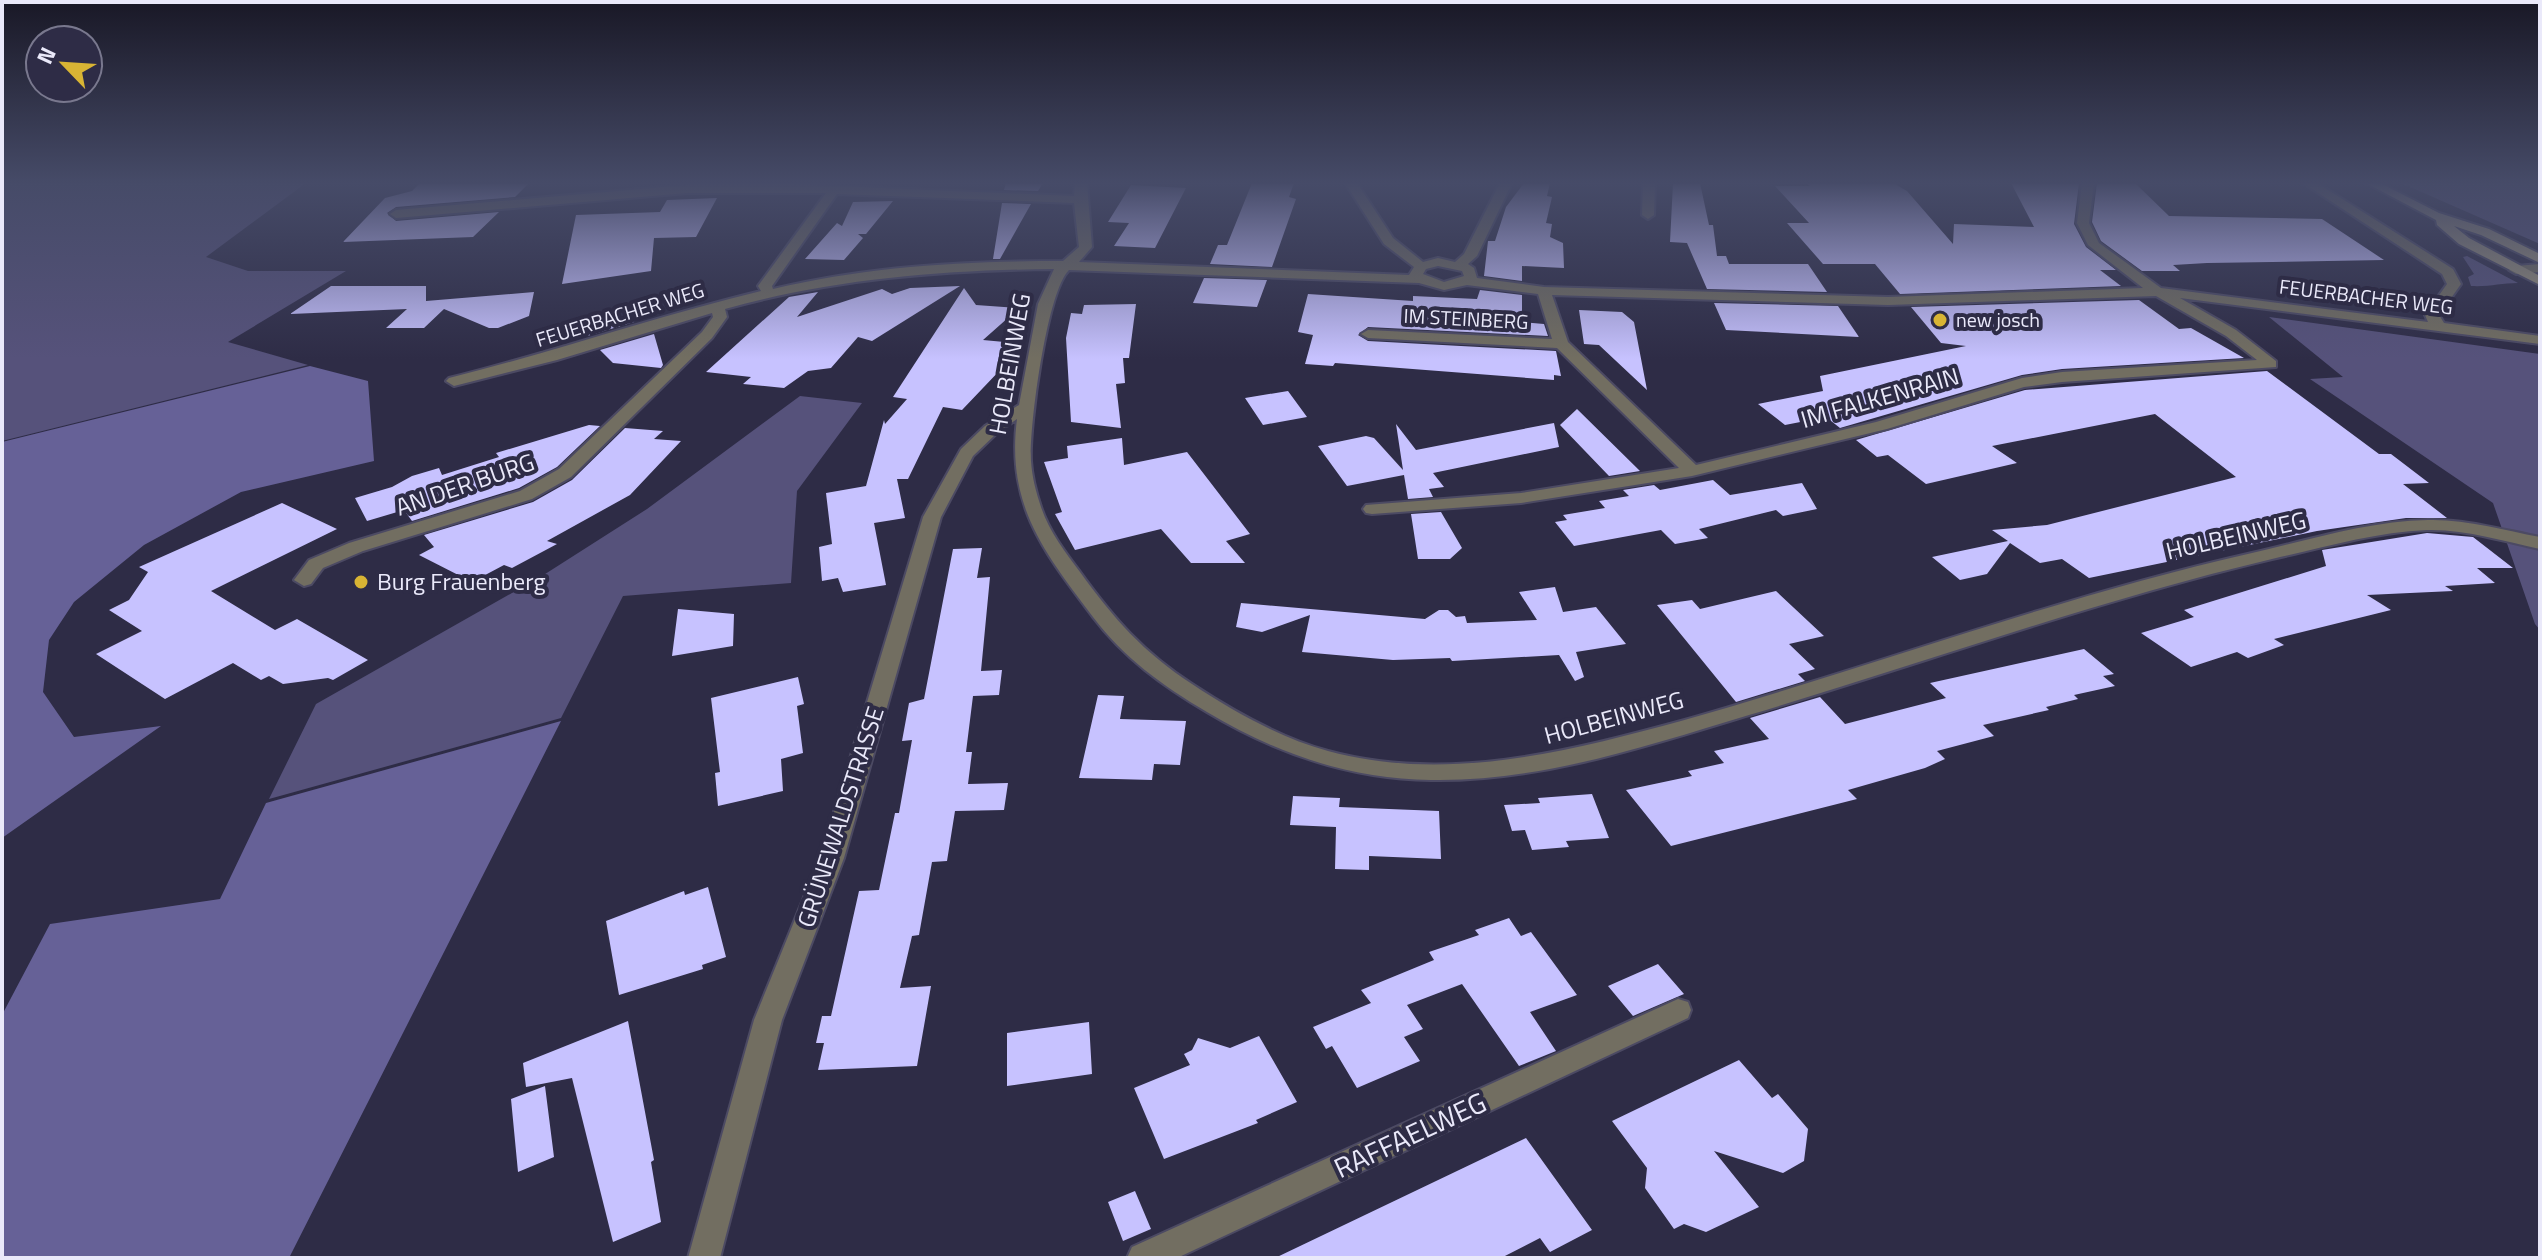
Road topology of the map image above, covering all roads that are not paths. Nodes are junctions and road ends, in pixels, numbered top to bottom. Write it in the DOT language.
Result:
graph roads {
  1 [pos="798,242"];
  2 [pos="1085,242"];
  3 [pos="1387,242"];
  4 [pos="1477,242"];
  5 [pos="2092,242"];
  6 [pos="2401,242"];
  7 [pos="2465,242"];
  8 [pos="2505,242"];
  9 [pos="2540,259"];
  10 [pos="1068,265"];
  11 [pos="1459,265"];
  12 [pos="2540,268"];
  13 [pos="2516,270"];
  14 [pos="1420,273"];
  15 [pos="1467,281"];
  16 [pos="2540,281"];
  17 [pos="1544,291"];
  18 [pos="2162,292"];
  19 [pos="769,293"];
  20 [pos="717,306"];
  21 [pos="2438,326"];
  22 [pos="1368,334"];
  23 [pos="2540,340"];
  24 [pos="1561,344"];
  25 [pos="454,381"];
  26 [pos="1025,408"];
  27 [pos="1692,471"];
  28 [pos="1372,509"];
  29 [pos="2540,543"];
  30 [pos="304,580"];
  31 [pos="1678,1010"];
  32 [pos="704,1258"];
  33 [pos="1143,1258"];
  1 -- 19 [label="street"];
  2 -- 10 [label="street, HOLBEINWEG"];
  3 -- 14 [label="street"];
  4 -- 11 [label="street"];
  5 -- 18 [label="street"];
  6 -- 21 [label="street"];
  7 -- 13 [label="main road"];
  8 -- 9 [label="main road"];
  10 -- 14 [label="street, FEUERBACHER WEG"];
  10 -- 19 [label="street, FEUERBACHER WEG"];
  10 -- 26 [label="street, HOLBEINWEG"];
  11 -- 14 [label="street, FEUERBACHER WEG"];
  11 -- 15 [label="street"];
  12 -- 13 [label="street"];
  13 -- 16 [label="main road"];
  14 -- 15 [label="street, FEUERBACHER WEG"];
  15 -- 17 [label="street, FEUERBACHER WEG"];
  17 -- 18 [label="street, FEUERBACHER WEG"];
  17 -- 24 [label="street, IM STEINBERG"];
  18 -- 21 [label="street, FEUERBACHER WEG"];
  18 -- 27 [label="street, IM FALKENRAIN"];
  19 -- 20 [label="street, FEUERBACHER WEG"];
  20 -- 25 [label="street, FEUERBACHER WEG"];
  20 -- 30 [label="street, AN DER BURG"];
  21 -- 23 [label="street, FEUERBACHER WEG"];
  22 -- 24 [label="street, IM STEINBERG"];
  24 -- 27 [label="street, IM STEINBERG"];
  26 -- 29 [label="street, HOLBEINWEG"];
  26 -- 32 [label="street, GRÜNEWALDSTRASSE"];
  27 -- 28 [label="street, IM FALKENRAIN"];
  31 -- 33 [label="street, RAFFAELWEG"];
}
